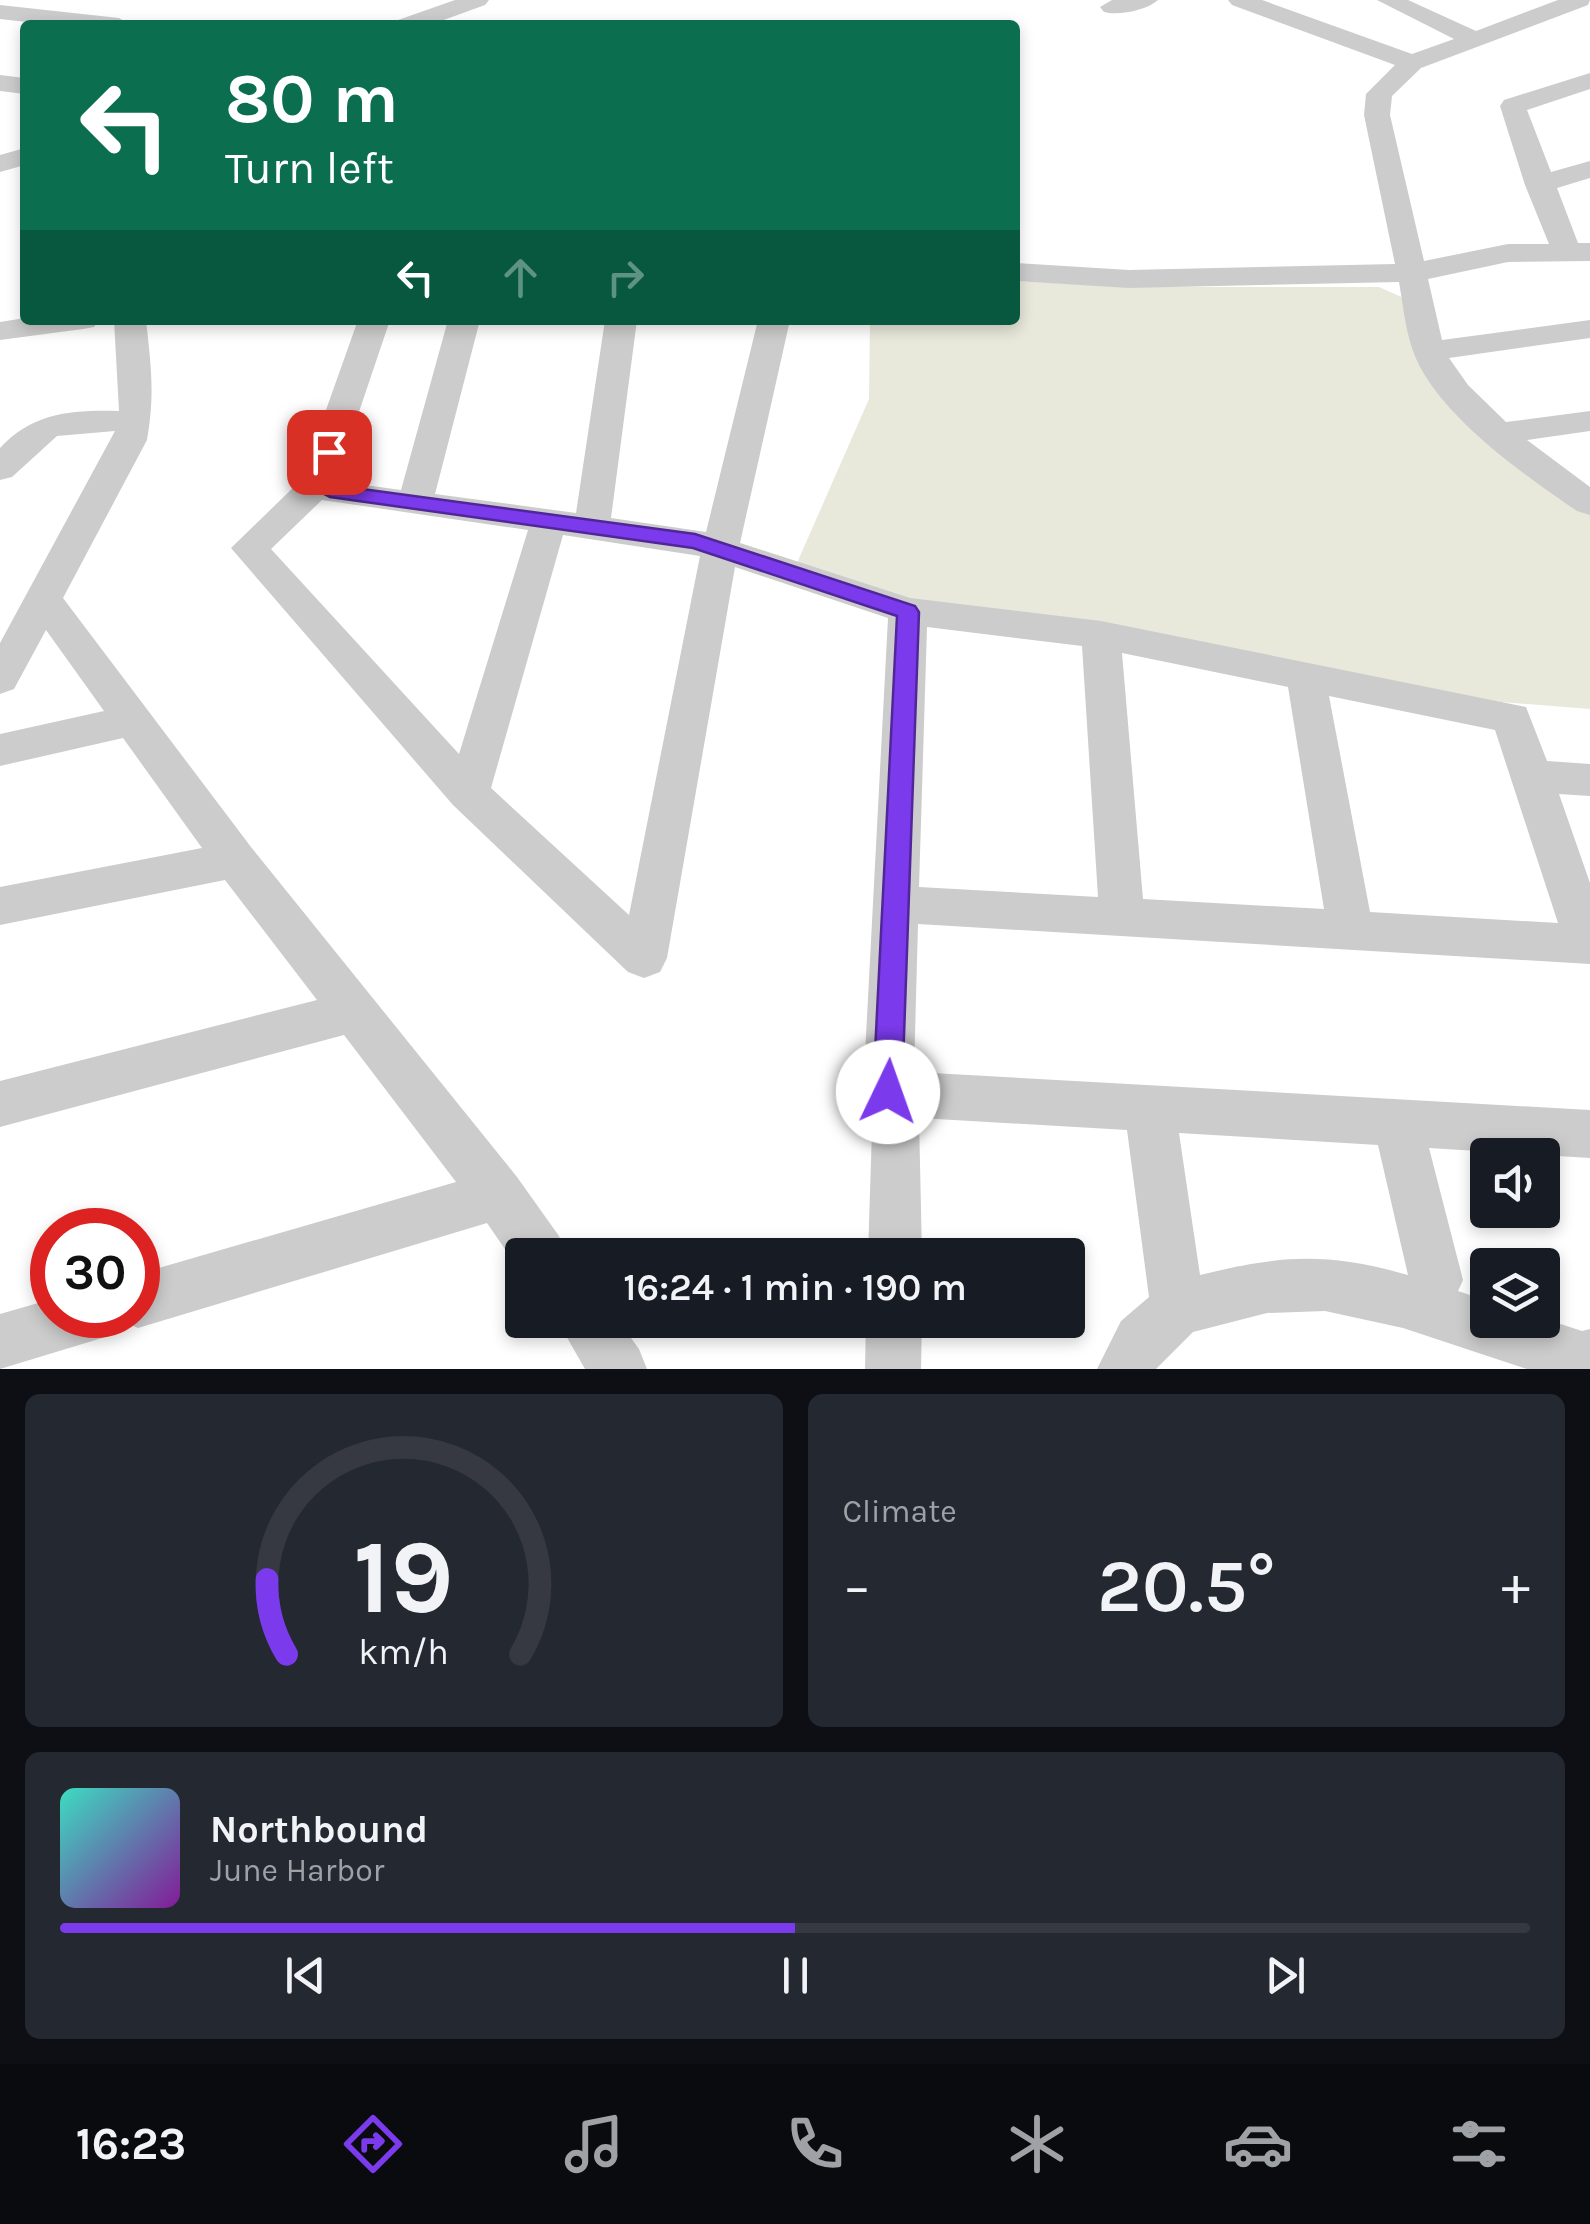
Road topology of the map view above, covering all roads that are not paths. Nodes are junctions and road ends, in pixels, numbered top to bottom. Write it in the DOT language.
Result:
graph roads {
  1 [pos="477,0"];
  2 [pos="1146,0"];
  3 [pos="1240,0"];
  4 [pos="1389,0"];
  5 [pos="1580,0"];
  6 [pos="1112,7"];
  7 [pos="0,12"];
  8 [pos="73,20"];
  9 [pos="421,20"];
  10 [pos="1474,39"];
  11 [pos="1412,63"];
  12 [pos="1590,81"];
  13 [pos="1590,170"];
  14 [pos="1539,184"];
  15 [pos="1579,252"];
  16 [pos="1020,272"];
  17 [pos="1412,273"];
  18 [pos="46,325"];
  19 [pos="131,325"];
  20 [pos="372,325"];
  21 [pos="463,325"];
  22 [pos="620,325"];
  23 [pos="773,325"];
  24 [pos="1590,329"];
  25 [pos="0,331"];
  26 [pos="1429,351"];
  27 [pos="134,421"];
  28 [pos="1590,421"];
  29 [pos="1501,433"];
  30 [pos="0,469"];
  31 [pos="318,485"];
  32 [pos="416,503"];
  33 [pos="1590,503"];
  34 [pos="548,523"];
  35 [pos="592,526"];
  36 [pos="720,552"];
  37 [pos="44,600"];
  38 [pos="908,612"];
  39 [pos="1101,635"];
  40 [pos="1306,677"];
  41 [pos="0,679"];
  42 [pos="134,720"];
  43 [pos="0,750"];
  44 [pos="1532,776"];
  45 [pos="1590,780"];
  46 [pos="468,793"];
  47 [pos="235,860"];
  48 [pos="896,904"];
  49 [pos="0,906"];
  50 [pos="1122,916"];
  51 [pos="1351,931"];
  52 [pos="1589,944"];
  53 [pos="353,1012"];
  54 [pos="888,1092"];
  55 [pos="0,1104"];
  56 [pos="1150,1110"];
  57 [pos="1398,1124"];
  58 [pos="1590,1134"];
  59 [pos="498,1195"];
  60 [pos="528,1238"];
  61 [pos="895,1238"];
  62 [pos="1436,1280"];
  63 [pos="160,1295"];
  64 [pos="1178,1308"];
  65 [pos="30,1333"];
  66 [pos="597,1338"];
  67 [pos="894,1338"];
  68 [pos="0,1342"];
  69 [pos="1590,1358"];
  70 [pos="619,1369"];
  71 [pos="894,1369"];
  72 [pos="1126,1369"];
  1 -- 9 [label="street"];
  2 -- 6 [label="street"];
  3 -- 11 [label="street"];
  4 -- 10 [label="street"];
  5 -- 10 [label="street"];
  7 -- 8 [label="street"];
  10 -- 11 [label="street"];
  11 -- 17 [label="street"];
  12 -- 14 [label="street"];
  13 -- 14 [label="street"];
  14 -- 15 [label="street"];
  15 -- 17 [label="street"];
  16 -- 17 [label="street"];
  17 -- 26 [label="street"];
  18 -- 25 [label="street"];
  19 -- 27 [label="street"];
  20 -- 31 [label="street"];
  21 -- 32 [label="street"];
  22 -- 35 [label="street"];
  23 -- 36 [label="street"];
  24 -- 26 [label="street"];
  26 -- 29 [label="street"];
  27 -- 30 [label="street"];
  27 -- 37 [label="street"];
  28 -- 29 [label="street"];
  29 -- 33 [label="street"];
  31 -- 32 [label="street"];
  31 -- 46 [label="street"];
  32 -- 34 [label="street"];
  34 -- 35 [label="street"];
  34 -- 46 [label="street"];
  35 -- 36 [label="street"];
  36 -- 38 [label="street"];
  36 -- 46 [label="street"];
  37 -- 41 [label="street"];
  37 -- 42 [label="street"];
  38 -- 39 [label="street"];
  38 -- 48 [label="street"];
  39 -- 40 [label="street"];
  39 -- 50 [label="street"];
  40 -- 44 [label="street"];
  40 -- 51 [label="street"];
  42 -- 43 [label="street"];
  42 -- 47 [label="street"];
  44 -- 45 [label="street"];
  44 -- 52 [label="street"];
  47 -- 49 [label="street"];
  47 -- 53 [label="street"];
  48 -- 50 [label="street"];
  48 -- 54 [label="street"];
  50 -- 51 [label="street"];
  51 -- 52 [label="street"];
  53 -- 55 [label="street"];
  53 -- 59 [label="street"];
  54 -- 56 [label="street"];
  54 -- 61 [label="street"];
  56 -- 57 [label="street"];
  56 -- 64 [label="street"];
  57 -- 58 [label="street"];
  57 -- 62 [label="street"];
  59 -- 60 [label="street"];
  59 -- 63 [label="street"];
  64 -- 69 [label="street"];
  64 -- 72 [label="street"];
  65 -- 68 [label="street"];
  66 -- 70 [label="street"];
  67 -- 71 [label="street"];
}
